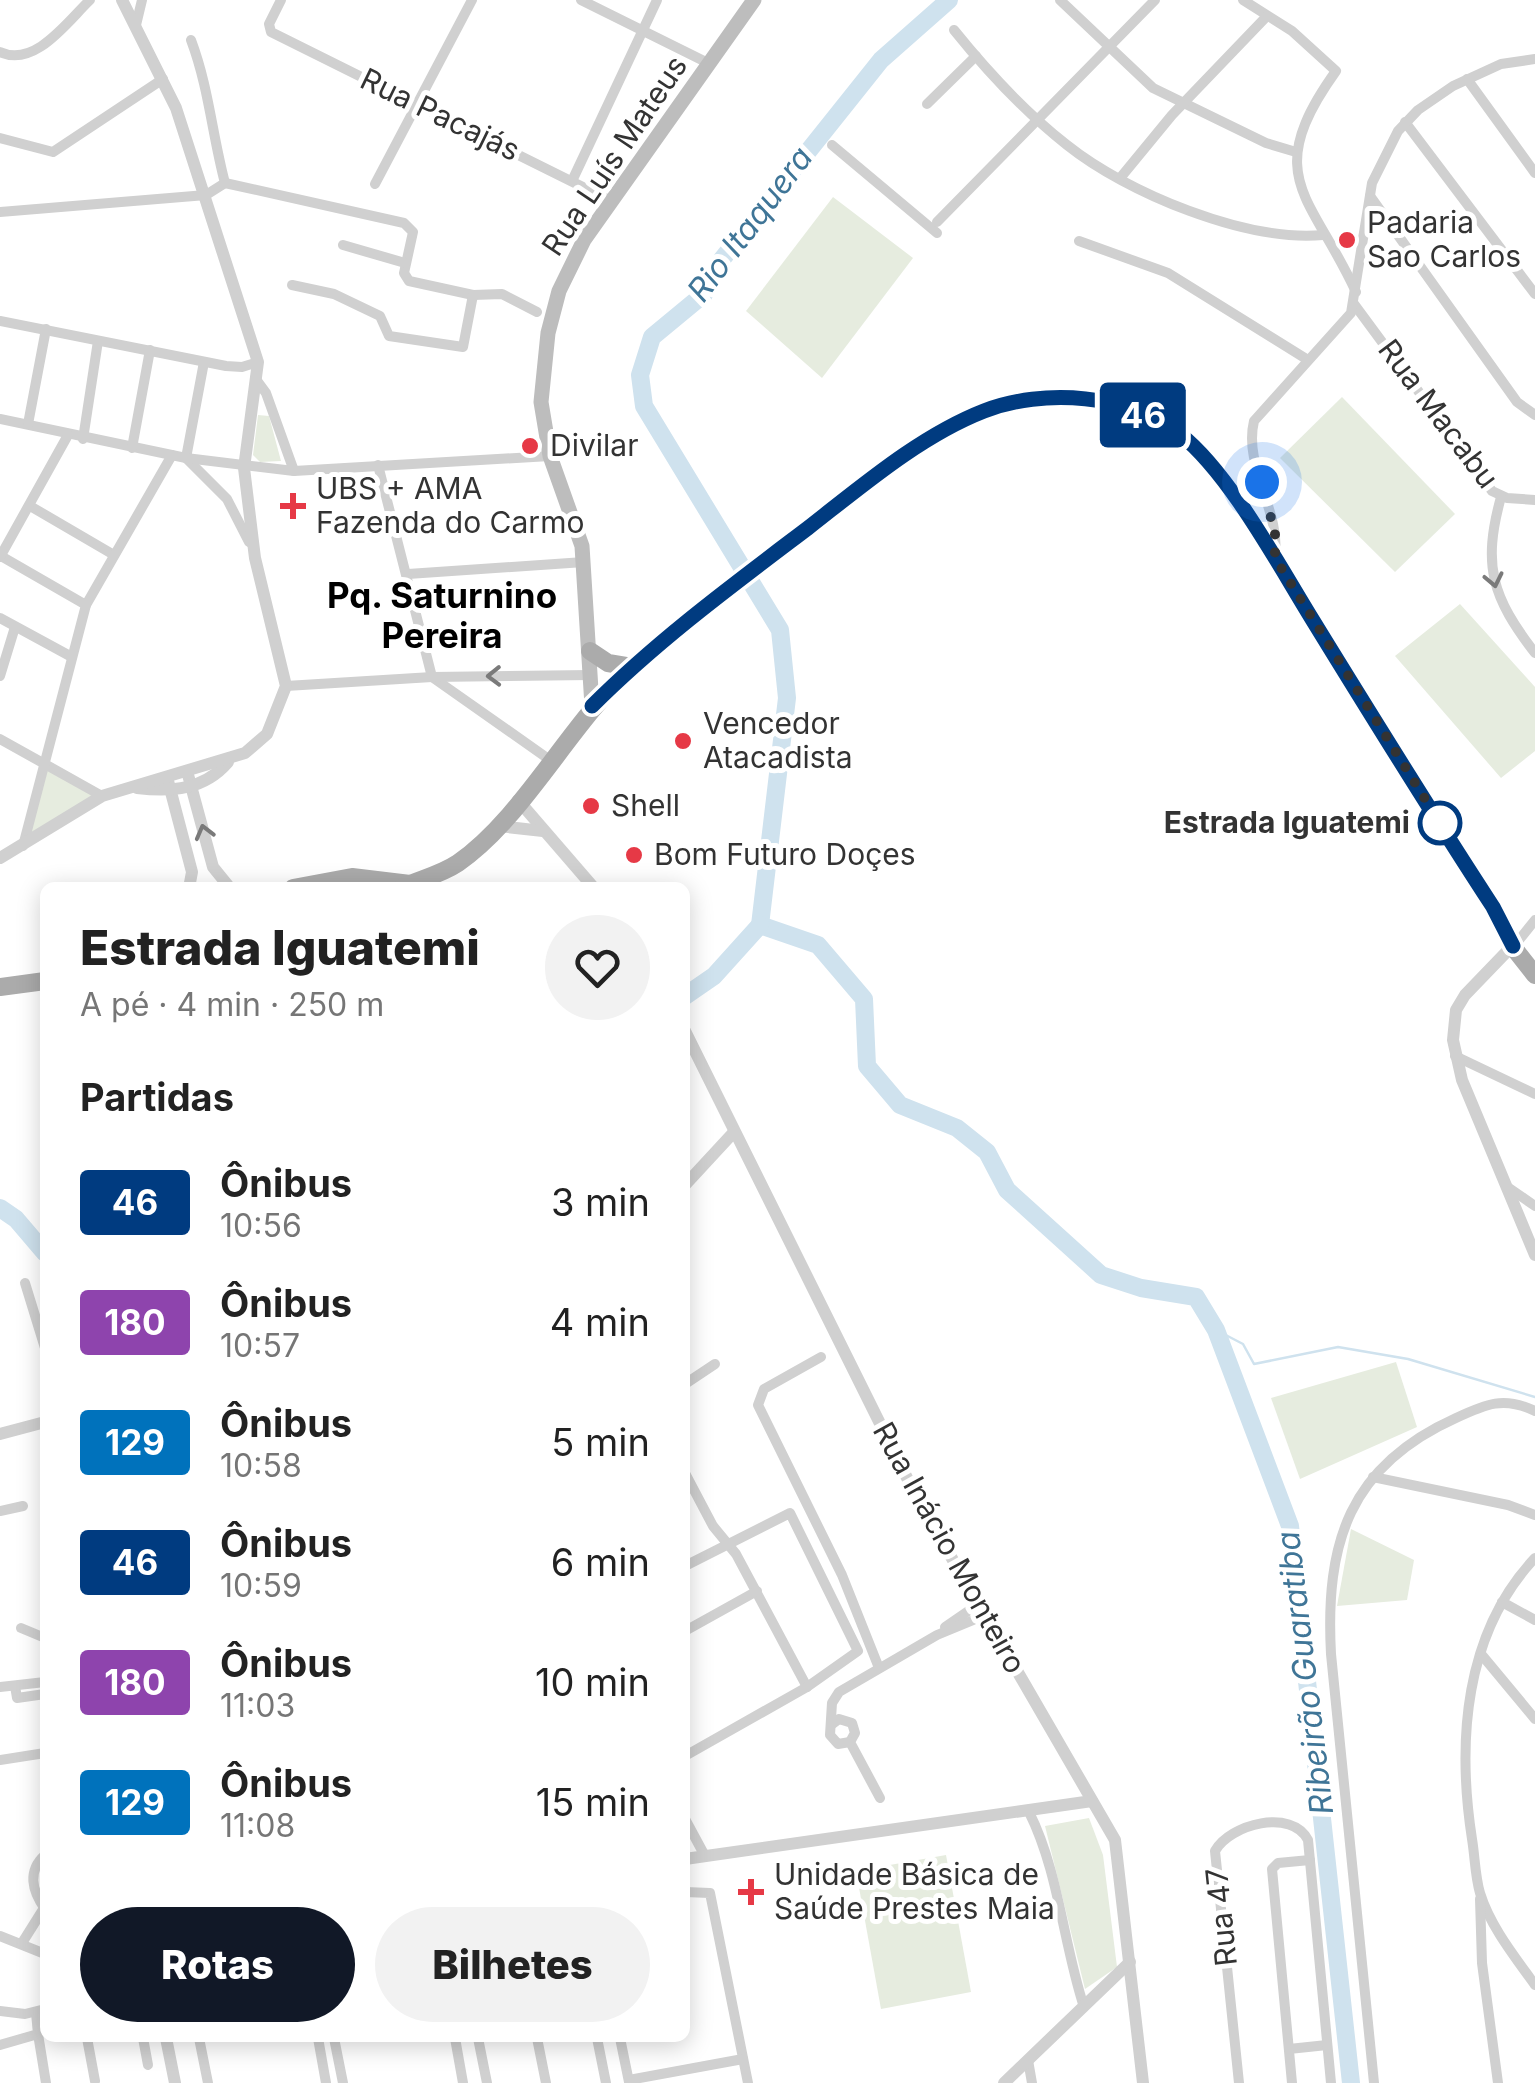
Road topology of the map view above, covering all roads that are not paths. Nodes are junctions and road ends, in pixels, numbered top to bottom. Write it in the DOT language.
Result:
graph roads {
  1 [pos="90,0"];
  2 [pos="122,0"];
  3 [pos="142,0"];
  4 [pos="281,0"];
  5 [pos="472,0"];
  6 [pos="581,0"];
  7 [pos="657,0"];
  8 [pos="754,0"];
  9 [pos="1060,0"];
  10 [pos="1155,0"];
  11 [pos="1243,0"];
  12 [pos="1266,16"];
  13 [pos="136,25"];
  14 [pos="642,30"];
  15 [pos="954,30"];
  16 [pos="191,40"];
  17 [pos="1106,48"];
  18 [pos="0,52"];
  19 [pos="976,56"];
  20 [pos="1535,60"];
  21 [pos="710,64"];
  22 [pos="163,79"];
  23 [pos="1467,79"];
  24 [pos="1183,103"];
  25 [pos="927,104"];
  26 [pos="420,105"];
  27 [pos="1037,117"];
  28 [pos="1405,122"];
  29 [pos="0,138"];
  30 [pos="832,145"];
  31 [pos="1296,152"];
  32 [pos="1535,173"];
  33 [pos="1121,177"];
  34 [pos="572,180"];
  35 [pos="225,182"];
  36 [pos="375,184"];
  37 [pos="206,195"];
  38 [pos="1370,196"];
  39 [pos="611,202"];
  40 [pos="0,212"];
  41 [pos="1323,235"];
  42 [pos="1079,241"];
  43 [pos="343,245"];
  44 [pos="406,263"];
  45 [pos="292,285"];
  46 [pos="1535,294"];
  47 [pos="474,295"];
  48 [pos="1355,298"];
  49 [pos="537,312"];
  50 [pos="0,320"];
  51 [pos="46,329"];
  52 [pos="98,342"];
  53 [pos="150,350"];
  54 [pos="1308,360"];
  55 [pos="204,362"];
  56 [pos="258,362"];
  57 [pos="256,378"];
  58 [pos="1535,415"];
  59 [pos="0,419"];
  60 [pos="28,424"];
  61 [pos="68,436"];
  62 [pos="82,438"];
  63 [pos="132,448"];
  64 [pos="172,456"];
  65 [pos="550,456"];
  66 [pos="186,458"];
  67 [pos="378,466"];
  68 [pos="244,468"];
  69 [pos="294,471"];
  70 [pos="1502,496"];
  71 [pos="1535,500"];
  72 [pos="30,506"];
  73 [pos="114,555"];
  74 [pos="1,557"];
  75 [pos="255,558"];
  76 [pos="1275,558"];
  77 [pos="584,562"];
  78 [pos="408,574"];
  79 [pos="86,605"];
  80 [pos="0,618"];
  81 [pos="15,627"];
  82 [pos="590,651"];
  83 [pos="1535,653"];
  84 [pos="70,656"];
  85 [pos="632,667"];
  86 [pos="591,674"];
  87 [pos="0,676"];
  88 [pos="432,677"];
  89 [pos="286,686"];
  90 [pos="592,706"];
  91 [pos="0,738"];
  92 [pos="43,759"];
  93 [pos="230,760"];
  94 [pos="550,760"];
  95 [pos="188,771"];
  96 [pos="167,777"];
  97 [pos="192,787"];
  98 [pos="130,788"];
  99 [pos="171,792"];
  100 [pos="102,796"];
  101 [pos="518,800"];
  102 [pos="498,826"];
  103 [pos="546,831"];
  104 [pos="22,846"];
  105 [pos="0,858"];
  106 [pos="213,867"];
  107 [pos="192,872"];
  108 [pos="191,882"];
  109 [pos="225,882"];
  110 [pos="416,882"];
  111 [pos="589,882"];
  112 [pos="1535,920"];
  113 [pos="1512,938"];
  114 [pos="1535,957"];
  115 [pos="1535,975"];
  116 [pos="40,980"];
  117 [pos="0,987"];
  118 [pos="690,1042"];
  119 [pos="1454,1056"];
  120 [pos="1535,1094"];
  121 [pos="734,1132"];
  122 [pos="690,1180"];
  123 [pos="1509,1188"];
  124 [pos="1535,1206"];
  125 [pos="1535,1255"];
  126 [pos="25,1284"];
  127 [pos="40,1332"];
  128 [pos="821,1357"];
  129 [pos="715,1364"];
  130 [pos="690,1381"];
  131 [pos="1535,1412"];
  132 [pos="40,1423"];
  133 [pos="0,1434"];
  134 [pos="1373,1477"];
  135 [pos="690,1481"];
  136 [pos="23,1506"];
  137 [pos="0,1512"];
  138 [pos="1535,1516"];
  139 [pos="727,1544"];
  140 [pos="1535,1558"];
  141 [pos="690,1563"];
  142 [pos="756,1591"];
  143 [pos="1502,1602"];
  144 [pos="980,1610"];
  145 [pos="1535,1620"];
  146 [pos="690,1627"];
  147 [pos="21,1628"];
  148 [pos="40,1636"];
  149 [pos="1481,1654"];
  150 [pos="879,1668"];
  151 [pos="40,1683"];
  152 [pos="16,1686"];
  153 [pos="807,1686"];
  154 [pos="0,1688"];
  155 [pos="40,1695"];
  156 [pos="1535,1719"];
  157 [pos="831,1725"];
  158 [pos="850,1742"];
  159 [pos="690,1753"];
  160 [pos="40,1754"];
  161 [pos="0,1760"];
  162 [pos="880,1798"];
  163 [pos="1092,1801"];
  164 [pos="1029,1812"];
  165 [pos="690,1828"];
  166 [pos="706,1856"];
  167 [pos="690,1858"];
  168 [pos="1310,1860"];
  169 [pos="40,1864"];
  170 [pos="690,1892"];
  171 [pos="1480,1893"];
  172 [pos="40,1898"];
  173 [pos="40,1914"];
  174 [pos="0,1936"];
  175 [pos="22,1943"];
  176 [pos="40,1952"];
  177 [pos="1130,1962"];
  178 [pos="1535,1984"];
  179 [pos="1084,2007"];
  180 [pos="40,2010"];
  181 [pos="0,2011"];
  182 [pos="38,2034"];
  183 [pos="88,2042"];
  184 [pos="144,2042"];
  185 [pos="167,2042"];
  186 [pos="200,2042"];
  187 [pos="319,2042"];
  188 [pos="335,2042"];
  189 [pos="456,2042"];
  190 [pos="479,2042"];
  191 [pos="538,2042"];
  192 [pos="598,2042"];
  193 [pos="621,2042"];
  194 [pos="0,2045"];
  195 [pos="1328,2045"];
  196 [pos="1289,2049"];
  197 [pos="744,2059"];
  198 [pos="1028,2060"];
  199 [pos="148,2065"];
  200 [pos="95,2080"];
  201 [pos="629,2081"];
  202 [pos="46,2083"];
  203 [pos="175,2083"];
  204 [pos="208,2083"];
  205 [pos="326,2083"];
  206 [pos="344,2083"];
  207 [pos="464,2083"];
  208 [pos="487,2083"];
  209 [pos="546,2083"];
  210 [pos="606,2083"];
  211 [pos="748,2083"];
  212 [pos="1004,2083"];
  213 [pos="1032,2083"];
  214 [pos="1142,2083"];
  215 [pos="1239,2083"];
  216 [pos="1292,2083"];
  217 [pos="1331,2083"];
  218 [pos="1374,2083"];
  219 [pos="1498,2083"];
  1 -- 18 [label="street"];
  2 -- 13 [label="street"];
  3 -- 13 [label="street"];
  4 -- 26 [label="street, Rua Pacajás"];
  5 -- 26 [label="street"];
  6 -- 14 [label="street"];
  7 -- 14 [label="street"];
  8 -- 21 [label="main road, Rua Luís Mateus"];
  9 -- 17 [label="street"];
  10 -- 17 [label="street"];
  11 -- 12 [label="street"];
  12 -- 24 [label="street"];
  12 -- 31 [label="street"];
  13 -- 22 [label="street"];
  14 -- 21 [label="street"];
  14 -- 34 [label="street"];
  15 -- 19 [label="street"];
  16 -- 35 [label="street"];
  17 -- 24 [label="street"];
  17 -- 27 [label="street"];
  19 -- 25 [label="street"];
  19 -- 27 [label="street"];
  20 -- 23 [label="street"];
  21 -- 39 [label="main road, Rua Luís Mateus"];
  22 -- 29 [label="street"];
  22 -- 37 [label="street"];
  23 -- 28 [label="street"];
  23 -- 32 [label="street"];
  24 -- 31 [label="street"];
  24 -- 33 [label="street"];
  26 -- 34 [label="street, Rua Pacajás"];
  26 -- 36 [label="street"];
  27 -- 30 [label="street"];
  27 -- 33 [label="street"];
  28 -- 38 [label="street"];
  28 -- 46 [label="street"];
  31 -- 41 [label="street, Rua Macabu"];
  33 -- 41 [label="street"];
  34 -- 39 [label="street, Rua Pacajás"];
  35 -- 37 [label="street"];
  35 -- 44 [label="street"];
  37 -- 40 [label="street"];
  37 -- 56 [label="street"];
  38 -- 48 [label="street"];
  38 -- 58 [label="street"];
  39 -- 65 [label="main road, Rua Luís Mateus"];
  41 -- 48 [label="street, Rua Macabu"];
  42 -- 54 [label="street"];
  43 -- 44 [label="street"];
  44 -- 47 [label="street"];
  45 -- 47 [label="street"];
  47 -- 49 [label="street"];
  48 -- 54 [label="street"];
  48 -- 70 [label="street, Rua Macabu"];
  50 -- 51 [label="street"];
  51 -- 52 [label="street"];
  51 -- 60 [label="street"];
  52 -- 53 [label="street"];
  52 -- 62 [label="street"];
  53 -- 55 [label="street"];
  53 -- 63 [label="street"];
  54 -- 76 [label="street"];
  55 -- 56 [label="street"];
  55 -- 66 [label="street"];
  56 -- 57 [label="street"];
  57 -- 68 [label="street"];
  57 -- 69 [label="street"];
  59 -- 60 [label="street"];
  60 -- 61 [label="street"];
  61 -- 62 [label="street"];
  61 -- 72 [label="street"];
  62 -- 63 [label="street"];
  63 -- 64 [label="street"];
  64 -- 66 [label="street"];
  64 -- 73 [label="street"];
  65 -- 67 [label="street"];
  65 -- 77 [label="main road, Rua Luís Mateus"];
  66 -- 68 [label="street"];
  66 -- 75 [label="street"];
  67 -- 69 [label="street"];
  67 -- 78 [label="street"];
  68 -- 69 [label="street"];
  68 -- 75 [label="street"];
  70 -- 71 [label="street, Rua Macabu"];
  70 -- 83 [label="street, one-way"];
  72 -- 73 [label="street"];
  72 -- 74 [label="street"];
  73 -- 79 [label="street"];
  74 -- 79 [label="street"];
  75 -- 89 [label="street"];
  76 -- 85 [label="main road"];
  76 -- 113 [label="main road"];
  77 -- 78 [label="street"];
  77 -- 82 [label="main road, Rua Luís Mateus"];
  78 -- 88 [label="street"];
  79 -- 84 [label="street"];
  80 -- 81 [label="street"];
  81 -- 84 [label="street"];
  81 -- 87 [label="street"];
  82 -- 85 [label="main road"];
  82 -- 86 [label="main road, Rua Luís Mateus"];
  84 -- 92 [label="street"];
  85 -- 90 [label="main road"];
  86 -- 88 [label="street, one-way"];
  86 -- 90 [label="main road, Rua Luís Mateus"];
  88 -- 89 [label="street"];
  88 -- 94 [label="street"];
  89 -- 93 [label="street"];
  90 -- 94 [label="main road"];
  91 -- 92 [label="street"];
  92 -- 100 [label="street"];
  92 -- 104 [label="street"];
  93 -- 95 [label="street"];
  93 -- 97 [label="street"];
  94 -- 101 [label="main road"];
  95 -- 96 [label="street"];
  95 -- 97 [label="street"];
  96 -- 98 [label="street"];
  96 -- 99 [label="street"];
  97 -- 99 [label="street"];
  106 -- 97 [label="street, one-way"];
  98 -- 99 [label="street"];
  98 -- 100 [label="street"];
  99 -- 107 [label="street"];
  100 -- 104 [label="street"];
  101 -- 102 [label="main road"];
  101 -- 103 [label="street"];
  102 -- 103 [label="street"];
  102 -- 110 [label="main road"];
  103 -- 111 [label="street"];
  104 -- 105 [label="street"];
  106 -- 107 [label="street"];
  106 -- 109 [label="street"];
  107 -- 108 [label="street"];
  112 -- 113 [label="street"];
  113 -- 114 [label="main road"];
  113 -- 115 [label="main road"];
  113 -- 119 [label="street"];
  116 -- 117 [label="main road"];
  118 -- 121 [label="street, Rua Inácio Monteiro"];
  119 -- 120 [label="street"];
  119 -- 123 [label="street"];
  121 -- 122 [label="street"];
  121 -- 144 [label="street, Rua Inácio Monteiro"];
  123 -- 124 [label="street"];
  123 -- 125 [label="street"];
  126 -- 127 [label="street"];
  128 -- 150 [label="street"];
  129 -- 130 [label="street"];
  131 -- 134 [label="street"];
  132 -- 133 [label="street"];
  134 -- 138 [label="street"];
  134 -- 218 [label="street"];
  135 -- 139 [label="street"];
  136 -- 137 [label="street"];
  139 -- 141 [label="street"];
  139 -- 142 [label="street"];
  139 -- 153 [label="street"];
  140 -- 143 [label="street"];
  142 -- 146 [label="street"];
  142 -- 153 [label="street"];
  143 -- 145 [label="street"];
  143 -- 149 [label="street"];
  144 -- 150 [label="street"];
  144 -- 163 [label="street, Rua Inácio Monteiro"];
  147 -- 148 [label="street"];
  149 -- 156 [label="street"];
  149 -- 171 [label="street"];
  150 -- 157 [label="street"];
  151 -- 152 [label="street"];
  152 -- 154 [label="street"];
  152 -- 155 [label="street"];
  153 -- 159 [label="street"];
  157 -- 158 [label="street"];
  157 -- 158 [label="street"];
  158 -- 162 [label="street"];
  160 -- 161 [label="street"];
  163 -- 164 [label="street"];
  163 -- 177 [label="street, Rua Inácio Monteiro"];
  164 -- 166 [label="street"];
  164 -- 179 [label="street"];
  165 -- 166 [label="street"];
  166 -- 167 [label="street"];
  168 -- 195 [label="street"];
  168 -- 196 [label="street"];
  168 -- 215 [label="street, Rua 47"];
  169 -- 172 [label="street"];
  170 -- 197 [label="street"];
  171 -- 178 [label="street"];
  171 -- 219 [label="street"];
  173 -- 175 [label="street"];
  174 -- 175 [label="street"];
  175 -- 176 [label="street"];
  177 -- 179 [label="street"];
  177 -- 214 [label="street, Rua Inácio Monteiro"];
  179 -- 198 [label="street"];
  180 -- 181 [label="street"];
  180 -- 182 [label="street"];
  182 -- 194 [label="street"];
  182 -- 202 [label="street"];
  183 -- 200 [label="street"];
  184 -- 199 [label="street"];
  185 -- 203 [label="street"];
  186 -- 204 [label="street"];
  187 -- 205 [label="street"];
  188 -- 206 [label="street"];
  189 -- 207 [label="street"];
  190 -- 208 [label="street"];
  191 -- 209 [label="street"];
  192 -- 210 [label="street"];
  193 -- 201 [label="street"];
  195 -- 196 [label="street"];
  195 -- 217 [label="street"];
  196 -- 216 [label="street"];
  197 -- 201 [label="street"];
  197 -- 211 [label="street"];
  198 -- 212 [label="street"];
  198 -- 213 [label="street"];
}
